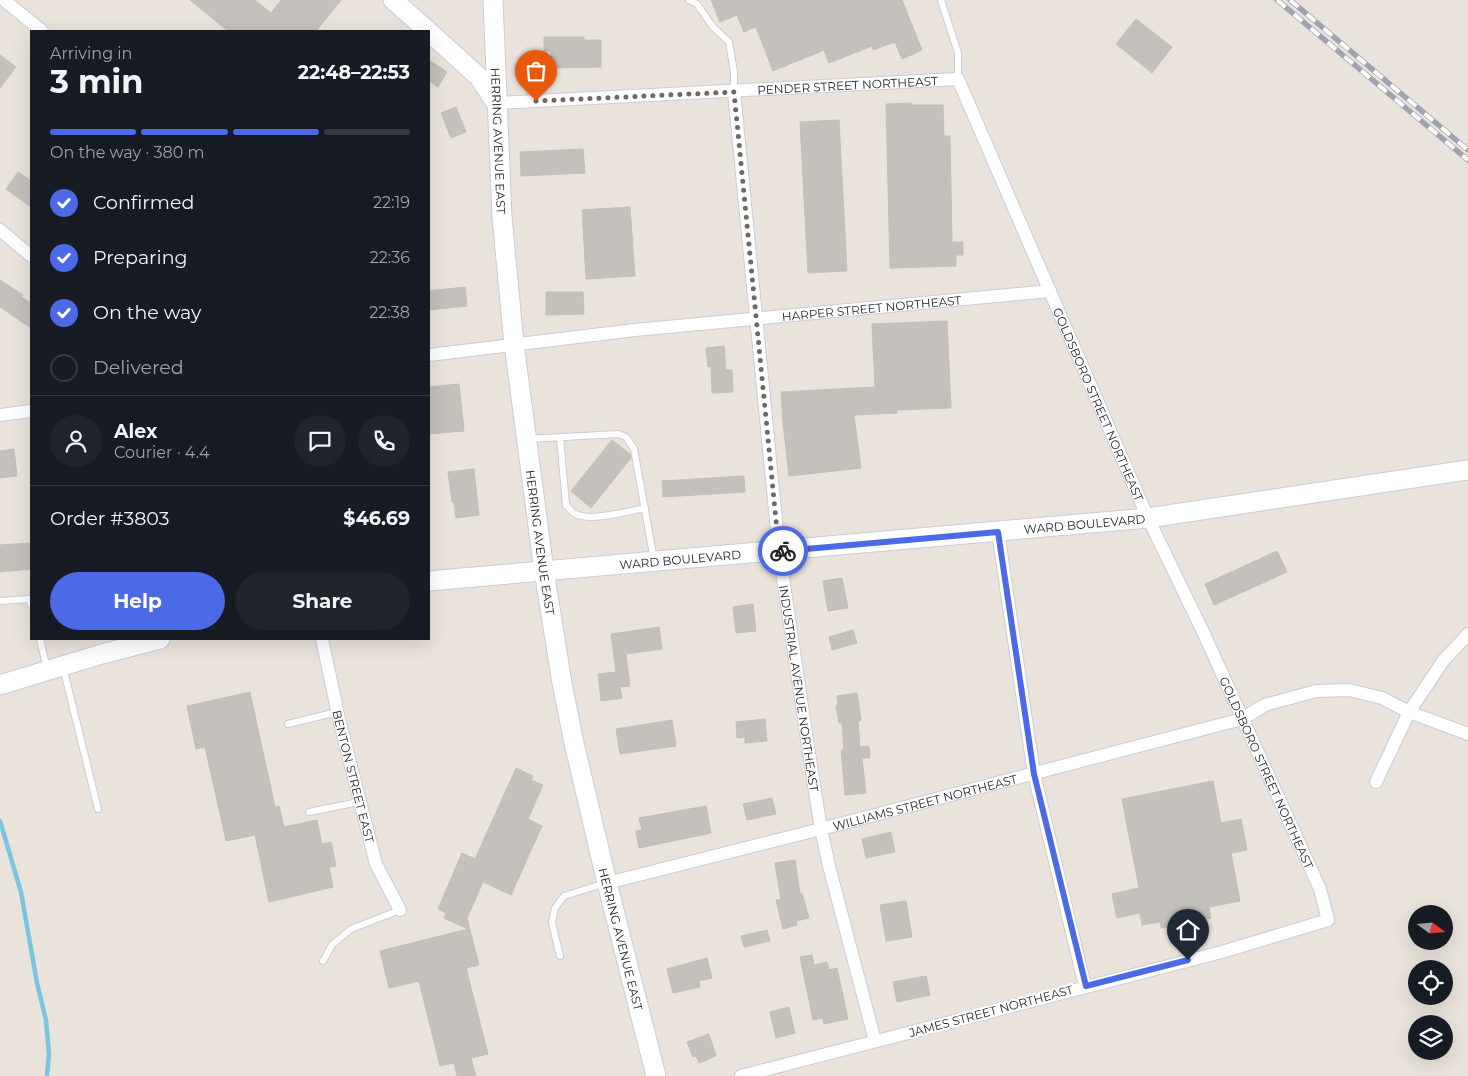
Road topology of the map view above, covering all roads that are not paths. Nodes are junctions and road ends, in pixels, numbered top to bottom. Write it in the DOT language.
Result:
graph roads {
  1 [pos="4,0"];
  2 [pos="393,0"];
  3 [pos="493,0"];
  4 [pos="689,0"];
  5 [pos="941,0"];
  6 [pos="41,30"];
  7 [pos="426,30"];
  8 [pos="430,34"];
  9 [pos="958,79"];
  10 [pos="734,92"];
  11 [pos="497,103"];
  12 [pos="0,230"];
  13 [pos="30,255"];
  14 [pos="1050,291"];
  15 [pos="756,319"];
  16 [pos="514,344"];
  17 [pos="430,355"];
  18 [pos="30,411"];
  19 [pos="0,415"];
  20 [pos="560,437"];
  21 [pos="527,439"];
  22 [pos="1468,470"];
  23 [pos="645,508"];
  24 [pos="1148,518"];
  25 [pos="998,532"];
  26 [pos="779,551"];
  27 [pos="654,562"];
  28 [pos="544,571"];
  29 [pos="430,581"];
  30 [pos="30,599"];
  31 [pos="0,601"];
  32 [pos="1468,634"];
  33 [pos="41,640"];
  34 [pos="156,640"];
  35 [pos="322,640"];
  36 [pos="55,668"];
  37 [pos="0,685"];
  38 [pos="337,712"];
  39 [pos="1409,712"];
  40 [pos="1242,720"];
  41 [pos="288,724"];
  42 [pos="1468,734"];
  43 [pos="1034,774"];
  44 [pos="1376,782"];
  45 [pos="359,802"];
  46 [pos="98,809"];
  47 [pos="309,812"];
  48 [pos="821,829"];
  49 [pos="607,883"];
  50 [pos="400,910"];
  51 [pos="1328,920"];
  52 [pos="560,956"];
  53 [pos="323,961"];
  54 [pos="1086,986"];
  55 [pos="875,1041"];
  56 [pos="656,1076"];
  57 [pos="741,1076"];
  1 -- 6 [label="street"];
  2 -- 7 [label="main road"];
  3 -- 11 [label="main road, HERRING AVENUE EAST"];
  4 -- 10 [label="lane"];
  5 -- 9 [label="lane"];
  8 -- 11 [label="main road"];
  9 -- 10 [label="street, PENDER STREET NORTHEAST"];
  9 -- 14 [label="street, GOLDSBORO STREET NORTHEAST"];
  10 -- 11 [label="street, PENDER STREET NORTHEAST"];
  10 -- 15 [label="street, INDUSTRIAL AVENUE NORTHEAST"];
  11 -- 16 [label="main road, HERRING AVENUE EAST"];
  12 -- 13 [label="street"];
  14 -- 15 [label="street, HARPER STREET NORTHEAST"];
  14 -- 24 [label="street, GOLDSBORO STREET NORTHEAST"];
  15 -- 16 [label="street, HARPER STREET NORTHEAST"];
  15 -- 26 [label="street, INDUSTRIAL AVENUE NORTHEAST"];
  16 -- 17 [label="street, HARPER STREET NORTHEAST"];
  16 -- 21 [label="main road, HERRING AVENUE EAST"];
  18 -- 19 [label="street"];
  20 -- 21 [label="lane"];
  20 -- 23 [label="lane"];
  20 -- 23 [label="lane"];
  21 -- 28 [label="main road, HERRING AVENUE EAST"];
  22 -- 24 [label="main road, WARD BOULEVARD"];
  23 -- 27 [label="lane"];
  24 -- 25 [label="main road, WARD BOULEVARD"];
  24 -- 40 [label="street, GOLDSBORO STREET NORTHEAST"];
  25 -- 26 [label="main road, WARD BOULEVARD"];
  25 -- 43 [label="street"];
  26 -- 27 [label="main road, WARD BOULEVARD"];
  26 -- 48 [label="street, INDUSTRIAL AVENUE NORTHEAST"];
  27 -- 28 [label="main road, WARD BOULEVARD"];
  28 -- 29 [label="main road, WARD BOULEVARD"];
  28 -- 49 [label="main road, HERRING AVENUE EAST"];
  30 -- 31 [label="lane"];
  32 -- 39 [label="street"];
  33 -- 36 [label="lane"];
  34 -- 36 [label="main road"];
  35 -- 38 [label="street, BENTON STREET EAST"];
  36 -- 37 [label="main road"];
  36 -- 46 [label="lane"];
  38 -- 41 [label="lane"];
  38 -- 45 [label="street, BENTON STREET EAST"];
  39 -- 40 [label="street, WILLIAMS STREET NORTHEAST"];
  39 -- 42 [label="street, WILLIAMS STREET NORTHEAST"];
  39 -- 44 [label="street"];
  40 -- 43 [label="street, WILLIAMS STREET NORTHEAST"];
  40 -- 51 [label="street, GOLDSBORO STREET NORTHEAST"];
  43 -- 48 [label="street, WILLIAMS STREET NORTHEAST"];
  43 -- 54 [label="street"];
  45 -- 47 [label="lane"];
  45 -- 50 [label="street, BENTON STREET EAST"];
  48 -- 49 [label="street, WILLIAMS STREET NORTHEAST"];
  48 -- 55 [label="street, INDUSTRIAL AVENUE NORTHEAST"];
  49 -- 52 [label="lane"];
  49 -- 56 [label="main road, HERRING AVENUE EAST"];
  50 -- 53 [label="lane"];
  51 -- 54 [label="street, JAMES STREET NORTHEAST"];
  54 -- 55 [label="street, JAMES STREET NORTHEAST"];
  55 -- 57 [label="street, JAMES STREET NORTHEAST"];
}
